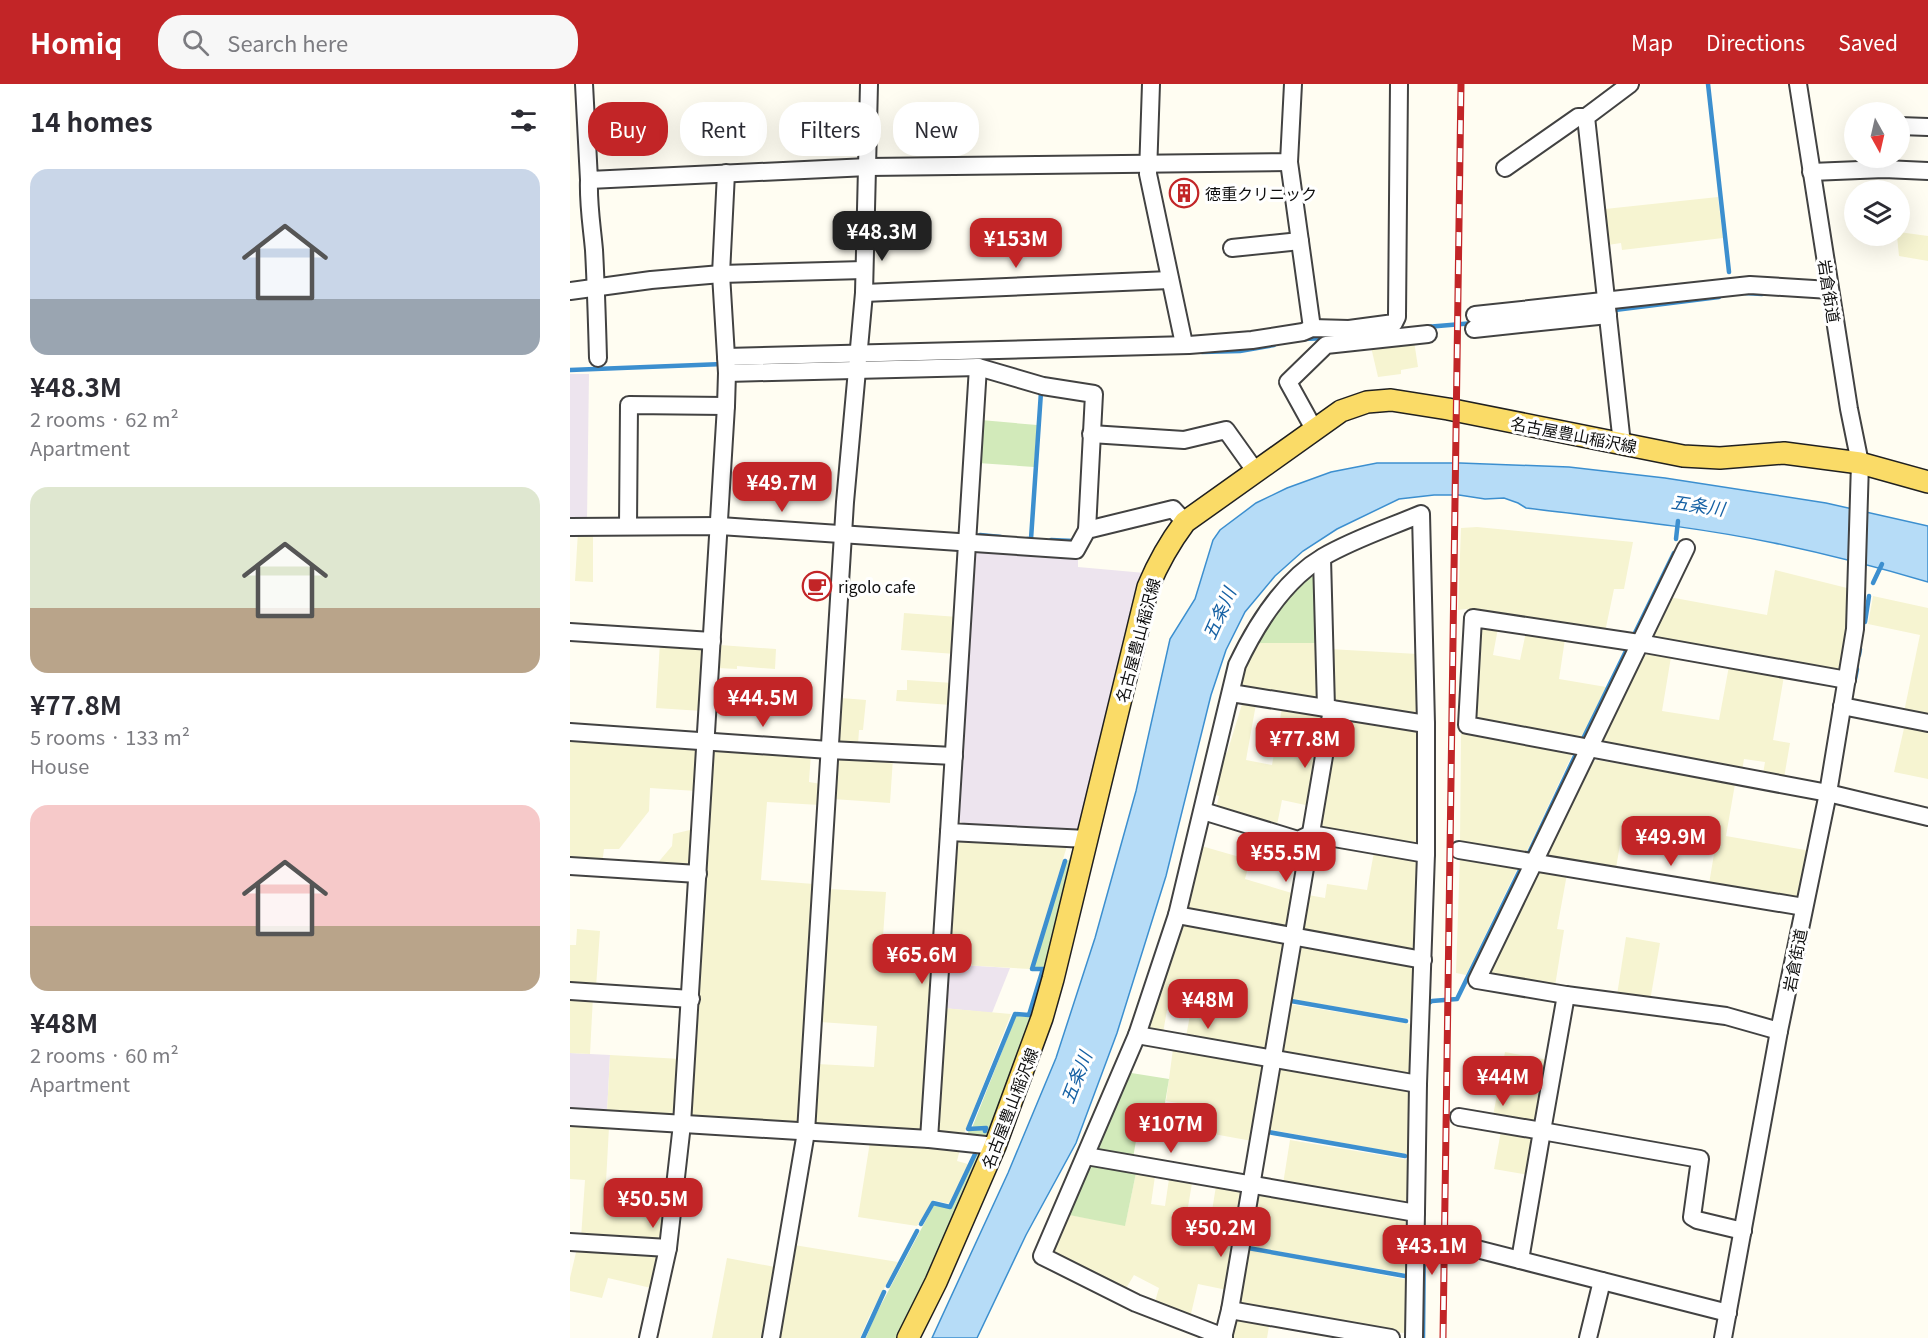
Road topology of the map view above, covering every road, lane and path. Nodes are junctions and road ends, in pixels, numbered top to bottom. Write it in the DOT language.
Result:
graph roads {
  1 [pos="584,84"];
  2 [pos="869,84"];
  3 [pos="1151,84"];
  4 [pos="1293,84"];
  5 [pos="1399,84"];
  6 [pos="1630,84"];
  7 [pos="1798,84"];
  8 [pos="1586,117"];
  9 [pos="1910,126"];
  10 [pos="1928,127"];
  11 [pos="578,129"];
  12 [pos="1289,162"];
  13 [pos="1148,164"];
  14 [pos="868,167"];
  15 [pos="1505,168"];
  16 [pos="1928,171"];
  17 [pos="1811,172"];
  18 [pos="726,173"];
  19 [pos="589,180"];
  20 [pos="1300,241"];
  21 [pos="1232,249"];
  22 [pos="864,270"];
  23 [pos="722,274"];
  24 [pos="1170,280"];
  25 [pos="596,288"];
  26 [pos="1830,290"];
  27 [pos="570,291"];
  28 [pos="864,293"];
  29 [pos="1607,308"];
  30 [pos="1474,322"];
  31 [pos="1312,328"];
  32 [pos="1428,334"];
  33 [pos="1184,344"];
  34 [pos="598,358"];
  35 [pos="856,363"];
  36 [pos="727,365"];
  37 [pos="978,367"];
  38 [pos="726,406"];
  39 [pos="1314,429"];
  40 [pos="1092,434"];
  41 [pos="1622,444"];
  42 [pos="1860,463"];
  43 [pos="1256,472"];
  44 [pos="1928,482"];
  45 [pos="1185,522"];
  46 [pos="628,526"];
  47 [pos="720,526"];
  48 [pos="570,527"];
  49 [pos="1087,530"];
  50 [pos="843,534"];
  51 [pos="968,543"];
  52 [pos="1686,548"];
  53 [pos="1322,558"];
  54 [pos="570,632"];
  55 [pos="712,641"];
  56 [pos="1640,643"];
  57 [pos="1847,680"];
  58 [pos="1231,693"];
  59 [pos="1842,706"];
  60 [pos="1329,709"];
  61 [pos="1928,723"];
  62 [pos="1426,724"];
  63 [pos="570,732"];
  64 [pos="707,741"];
  65 [pos="1588,748"];
  66 [pos="829,750"];
  67 [pos="954,756"];
  68 [pos="1828,793"];
  69 [pos="1203,811"];
  70 [pos="1928,817"];
  71 [pos="949,832"];
  72 [pos="1311,834"];
  73 [pos="1087,839"];
  74 [pos="1459,850"];
  75 [pos="1426,854"];
  76 [pos="1533,862"];
  77 [pos="570,866"];
  78 [pos="698,874"];
  79 [pos="1804,907"];
  80 [pos="1177,915"];
  81 [pos="1294,937"];
  82 [pos="1423,960"];
  83 [pos="570,991"];
  84 [pos="1566,995"];
  85 [pos="691,999"];
  86 [pos="1779,1031"];
  87 [pos="1137,1035"];
  88 [pos="1273,1059"];
  89 [pos="1418,1084"];
  90 [pos="570,1117"];
  91 [pos="1459,1117"];
  92 [pos="682,1125"];
  93 [pos="1542,1131"];
  94 [pos="806,1132"];
  95 [pos="929,1139"];
  96 [pos="995,1146"];
  97 [pos="1086,1156"];
  98 [pos="1250,1186"];
  99 [pos="1416,1213"];
  100 [pos="1743,1231"];
  101 [pos="570,1242"];
  102 [pos="1457,1244"];
  103 [pos="668,1248"];
  104 [pos="1520,1260"];
  105 [pos="1602,1281"];
  106 [pos="1230,1310"];
  107 [pos="1728,1314"];
  108 [pos="648,1338"];
  109 [pos="771,1338"];
  110 [pos="908,1338"];
  111 [pos="1223,1338"];
  112 [pos="1391,1338"];
  113 [pos="1414,1338"];
  114 [pos="1588,1338"];
  115 [pos="1723,1338"];
  1 -- 11 [label="street"];
  2 -- 14 [label="street"];
  3 -- 13 [label="street"];
  4 -- 12 [label="street"];
  5 -- 31 [label="street"];
  6 -- 8 [label="street"];
  7 -- 17 [label="street, 岩倉街道"];
  8 -- 15 [label="street"];
  8 -- 29 [label="street"];
  9 -- 10 [label="street"];
  11 -- 19 [label="street"];
  12 -- 13 [label="street"];
  12 -- 20 [label="street"];
  13 -- 14 [label="street"];
  13 -- 24 [label="street"];
  14 -- 18 [label="street"];
  14 -- 22 [label="street"];
  16 -- 17 [label="street"];
  17 -- 26 [label="street, 岩倉街道"];
  18 -- 19 [label="street"];
  18 -- 23 [label="street"];
  19 -- 25 [label="street"];
  20 -- 21 [label="street"];
  20 -- 31 [label="street"];
  22 -- 23 [label="street"];
  22 -- 28 [label="street"];
  23 -- 25 [label="street"];
  23 -- 36 [label="street"];
  24 -- 28 [label="street"];
  24 -- 33 [label="street"];
  25 -- 27 [label="street"];
  25 -- 34 [label="street"];
  26 -- 29 [label="street"];
  26 -- 42 [label="street, 岩倉街道"];
  28 -- 35 [label="street"];
  29 -- 30 [label="street"];
  29 -- 41 [label="street"];
  31 -- 33 [label="street"];
  32 -- 39 [label="street"];
  33 -- 35 [label="street"];
  35 -- 36 [label="street"];
  35 -- 37 [label="street"];
  35 -- 50 [label="street"];
  36 -- 38 [label="street"];
  37 -- 40 [label="street"];
  37 -- 51 [label="street"];
  38 -- 46 [label="street"];
  38 -- 47 [label="street"];
  39 -- 41 [label="main road, 名古屋豊山稲沢線"];
  39 -- 43 [label="main road, 名古屋豊山稲沢線"];
  40 -- 43 [label="street"];
  40 -- 49 [label="street"];
  41 -- 42 [label="main road, 名古屋豊山稲沢線"];
  42 -- 44 [label="main road, 名古屋豊山稲沢線"];
  42 -- 57 [label="street, 岩倉街道"];
  43 -- 45 [label="main road, 名古屋豊山稲沢線"];
  45 -- 49 [label="street"];
  45 -- 73 [label="main road, 名古屋豊山稲沢線"];
  46 -- 47 [label="street"];
  46 -- 48 [label="street"];
  47 -- 50 [label="street"];
  47 -- 55 [label="street"];
  49 -- 51 [label="street"];
  50 -- 51 [label="street"];
  50 -- 66 [label="street"];
  51 -- 67 [label="street"];
  52 -- 56 [label="street"];
  53 -- 58 [label="street"];
  53 -- 60 [label="street"];
  53 -- 62 [label="street"];
  54 -- 55 [label="street"];
  55 -- 64 [label="street"];
  56 -- 57 [label="street"];
  56 -- 65 [label="street"];
  56 -- 65 [label="street"];
  57 -- 59 [label="street, 岩倉街道"];
  58 -- 60 [label="street"];
  58 -- 69 [label="street"];
  59 -- 61 [label="street"];
  59 -- 68 [label="street, 岩倉街道"];
  60 -- 62 [label="street"];
  60 -- 72 [label="street"];
  62 -- 75 [label="street"];
  63 -- 64 [label="street"];
  64 -- 66 [label="street"];
  64 -- 78 [label="street"];
  65 -- 68 [label="street"];
  65 -- 76 [label="street"];
  66 -- 67 [label="street"];
  66 -- 94 [label="street"];
  67 -- 71 [label="street"];
  68 -- 70 [label="street"];
  68 -- 79 [label="street, 岩倉街道"];
  69 -- 72 [label="street"];
  69 -- 80 [label="street"];
  71 -- 73 [label="street"];
  71 -- 95 [label="street"];
  72 -- 75 [label="street"];
  72 -- 81 [label="street"];
  73 -- 96 [label="main road, 名古屋豊山稲沢線"];
  74 -- 76 [label="street"];
  75 -- 82 [label="street"];
  76 -- 79 [label="street"];
  76 -- 84 [label="street"];
  77 -- 78 [label="street"];
  78 -- 85 [label="street"];
  79 -- 86 [label="street, 岩倉街道"];
  80 -- 81 [label="street"];
  80 -- 87 [label="street"];
  81 -- 82 [label="street"];
  81 -- 88 [label="street"];
  82 -- 89 [label="street"];
  83 -- 85 [label="street"];
  84 -- 86 [label="street"];
  84 -- 93 [label="street"];
  85 -- 92 [label="street"];
  86 -- 100 [label="street, 岩倉街道"];
  87 -- 88 [label="street"];
  87 -- 97 [label="street"];
  88 -- 89 [label="street"];
  88 -- 98 [label="street"];
  89 -- 99 [label="street"];
  90 -- 92 [label="street"];
  91 -- 93 [label="street"];
  92 -- 94 [label="street"];
  92 -- 103 [label="street"];
  93 -- 100 [label="street"];
  93 -- 104 [label="street"];
  94 -- 95 [label="street"];
  94 -- 109 [label="street"];
  95 -- 96 [label="street"];
  96 -- 110 [label="main road, 名古屋豊山稲沢線"];
  97 -- 98 [label="street"];
  97 -- 111 [label="street"];
  98 -- 99 [label="street"];
  98 -- 106 [label="street"];
  99 -- 113 [label="street"];
  100 -- 107 [label="street, 岩倉街道"];
  101 -- 103 [label="street"];
  102 -- 104 [label="street"];
  103 -- 108 [label="street"];
  104 -- 105 [label="street"];
  105 -- 107 [label="street"];
  105 -- 114 [label="street"];
  106 -- 111 [label="street"];
  106 -- 112 [label="street"];
  107 -- 115 [label="street, 岩倉街道"];
}
